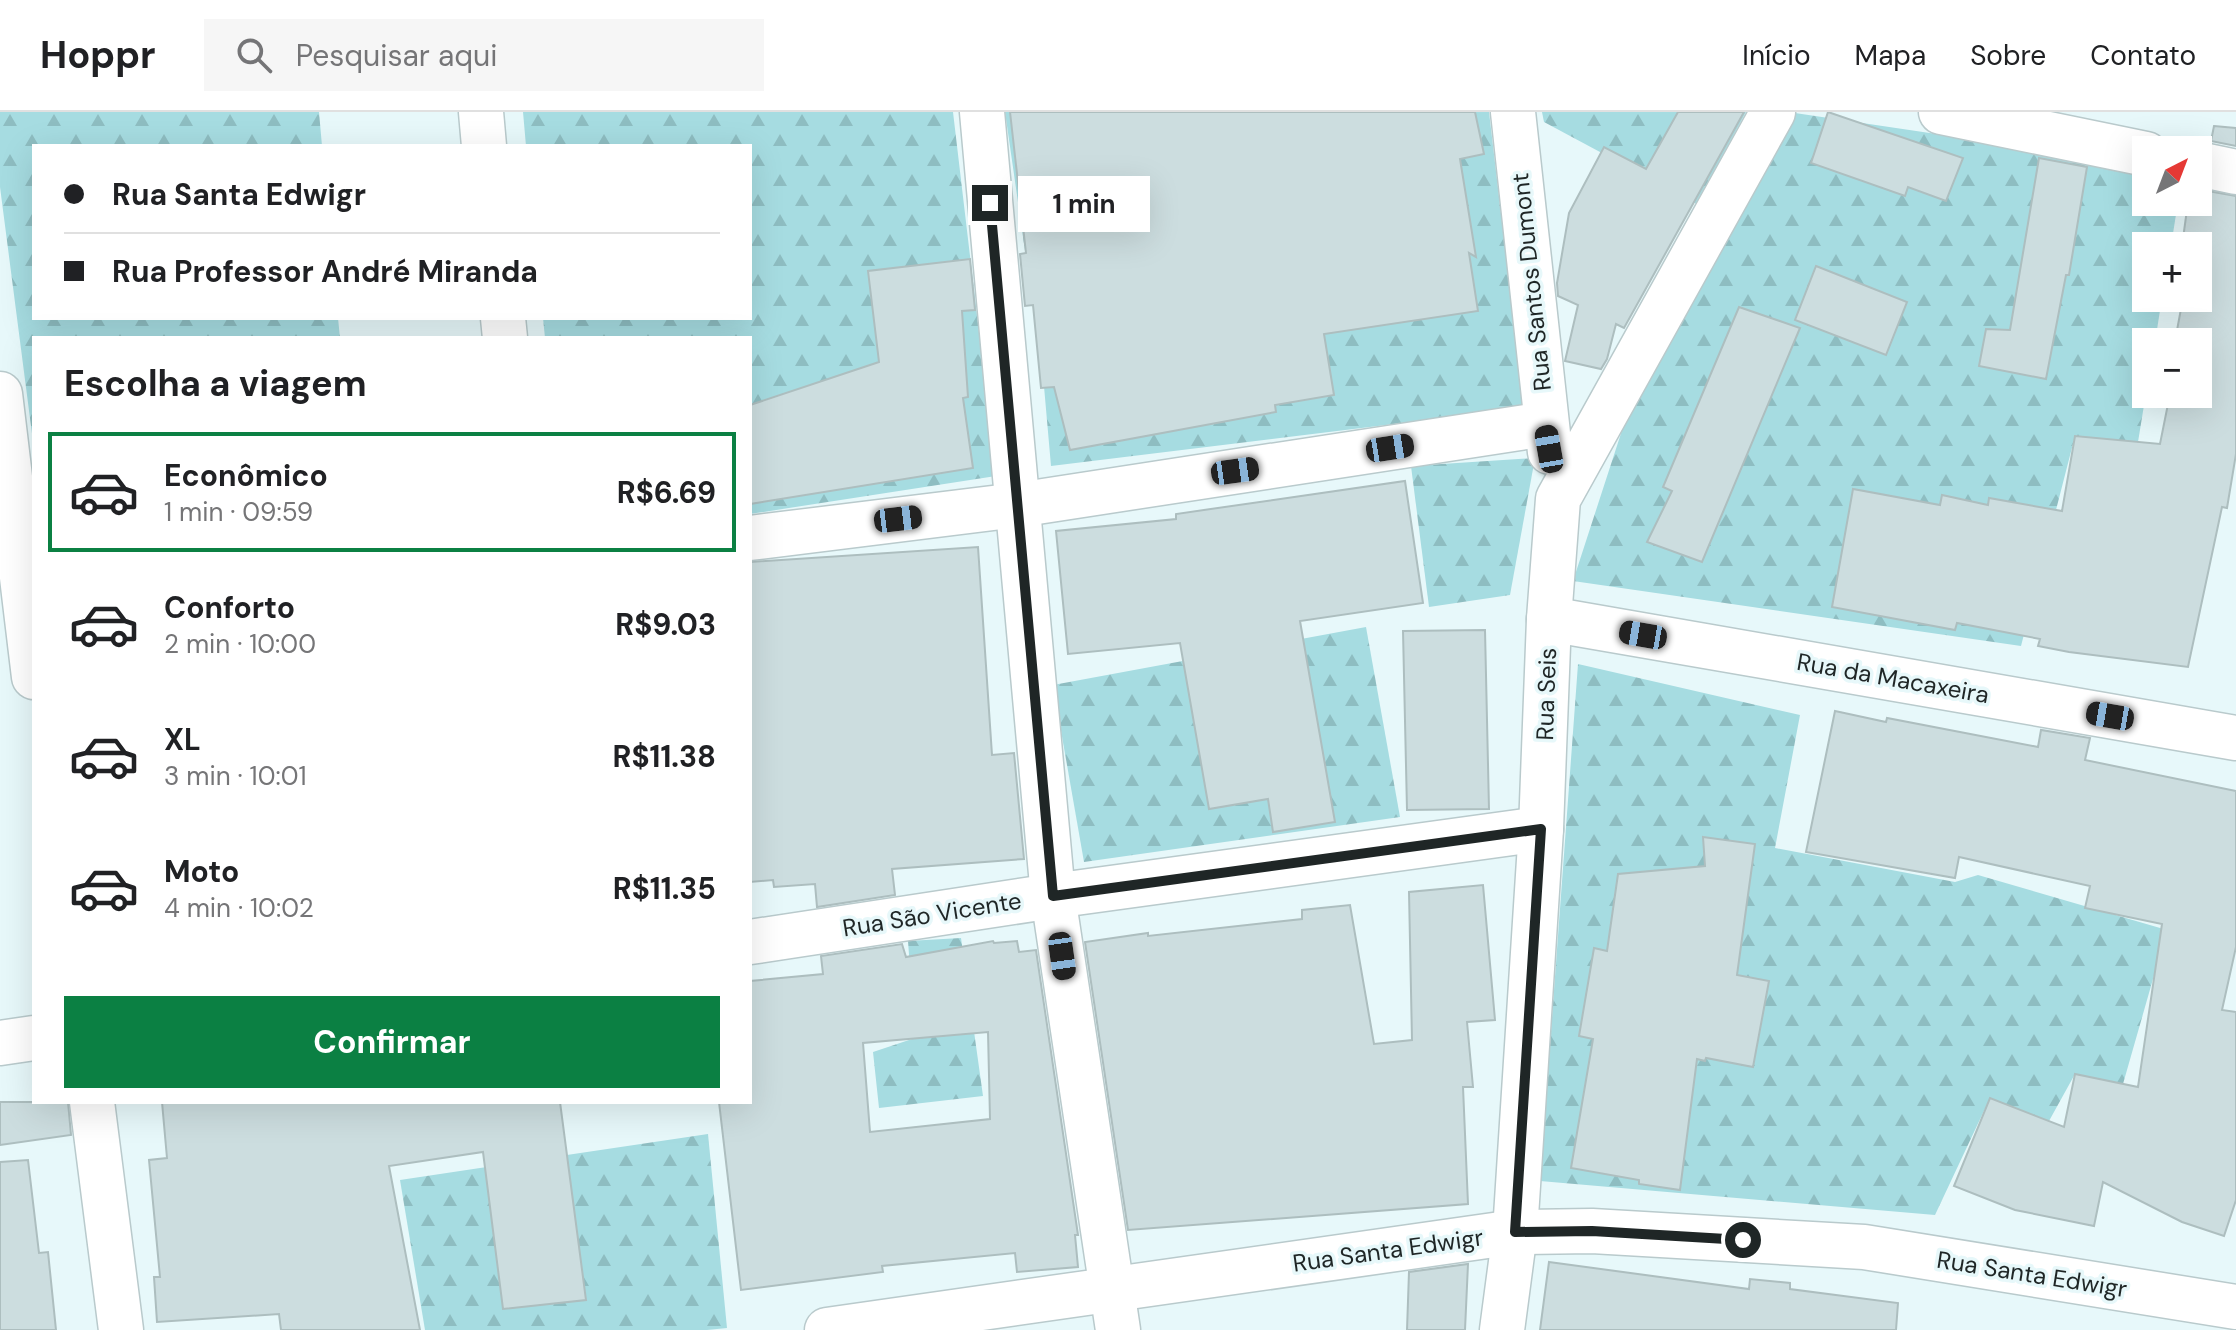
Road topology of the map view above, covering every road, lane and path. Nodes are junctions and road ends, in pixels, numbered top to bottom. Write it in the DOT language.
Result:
graph roads {
  1 [pos="481,112"];
  2 [pos="982,112"];
  3 [pos="1513,112"];
  4 [pos="1773,112"];
  5 [pos="1941,112"];
  6 [pos="484,144"];
  7 [pos="2132,151"];
  8 [pos="2212,167"];
  9 [pos="2236,172"];
  10 [pos="0,394"];
  11 [pos="1545,424"];
  12 [pos="1558,499"];
  13 [pos="1017,505"];
  14 [pos="752,538"];
  15 [pos="1549,619"];
  16 [pos="20,623"];
  17 [pos="32,669"];
  18 [pos="2235,735"];
  19 [pos="1541,829"];
  20 [pos="1053,896"];
  21 [pos="752,942"];
  22 [pos="32,1038"];
  23 [pos="0,1043"];
  24 [pos="92,1104"];
  25 [pos="1515,1232"];
  26 [pos="2236,1307"];
  27 [pos="1115,1310"];
  28 [pos="121,1330"];
  29 [pos="827,1330"];
  30 [pos="1502,1330"];
  1 -- 6 [label="street"];
  2 -- 13 [label="street"];
  3 -- 11 [label="street, Rua Santos Dumont"];
  4 -- 12 [label="street, Rua Seis"];
  5 -- 7 [label="street"];
  8 -- 9 [label="street"];
  10 -- 16 [label="street"];
  11 -- 12 [label="street, Rua Santos Dumont"];
  11 -- 13 [label="street"];
  12 -- 15 [label="street, Rua Seis"];
  13 -- 14 [label="street"];
  13 -- 20 [label="street"];
  15 -- 18 [label="street, Rua da Macaxeira"];
  15 -- 19 [label="street, Rua Seis"];
  16 -- 17 [label="street"];
  19 -- 20 [label="street, Rua São Vicente"];
  19 -- 25 [label="street, Rua Seis"];
  20 -- 21 [label="street, Rua São Vicente"];
  20 -- 27 [label="street"];
  22 -- 23 [label="street"];
  24 -- 28 [label="street"];
  25 -- 26 [label="street, Rua Santa Edwigr"];
  25 -- 27 [label="street, Rua Santa Edwigr"];
  25 -- 30 [label="street, Rua Seis"];
  27 -- 29 [label="street, Rua Santa Edwigr"];
}
